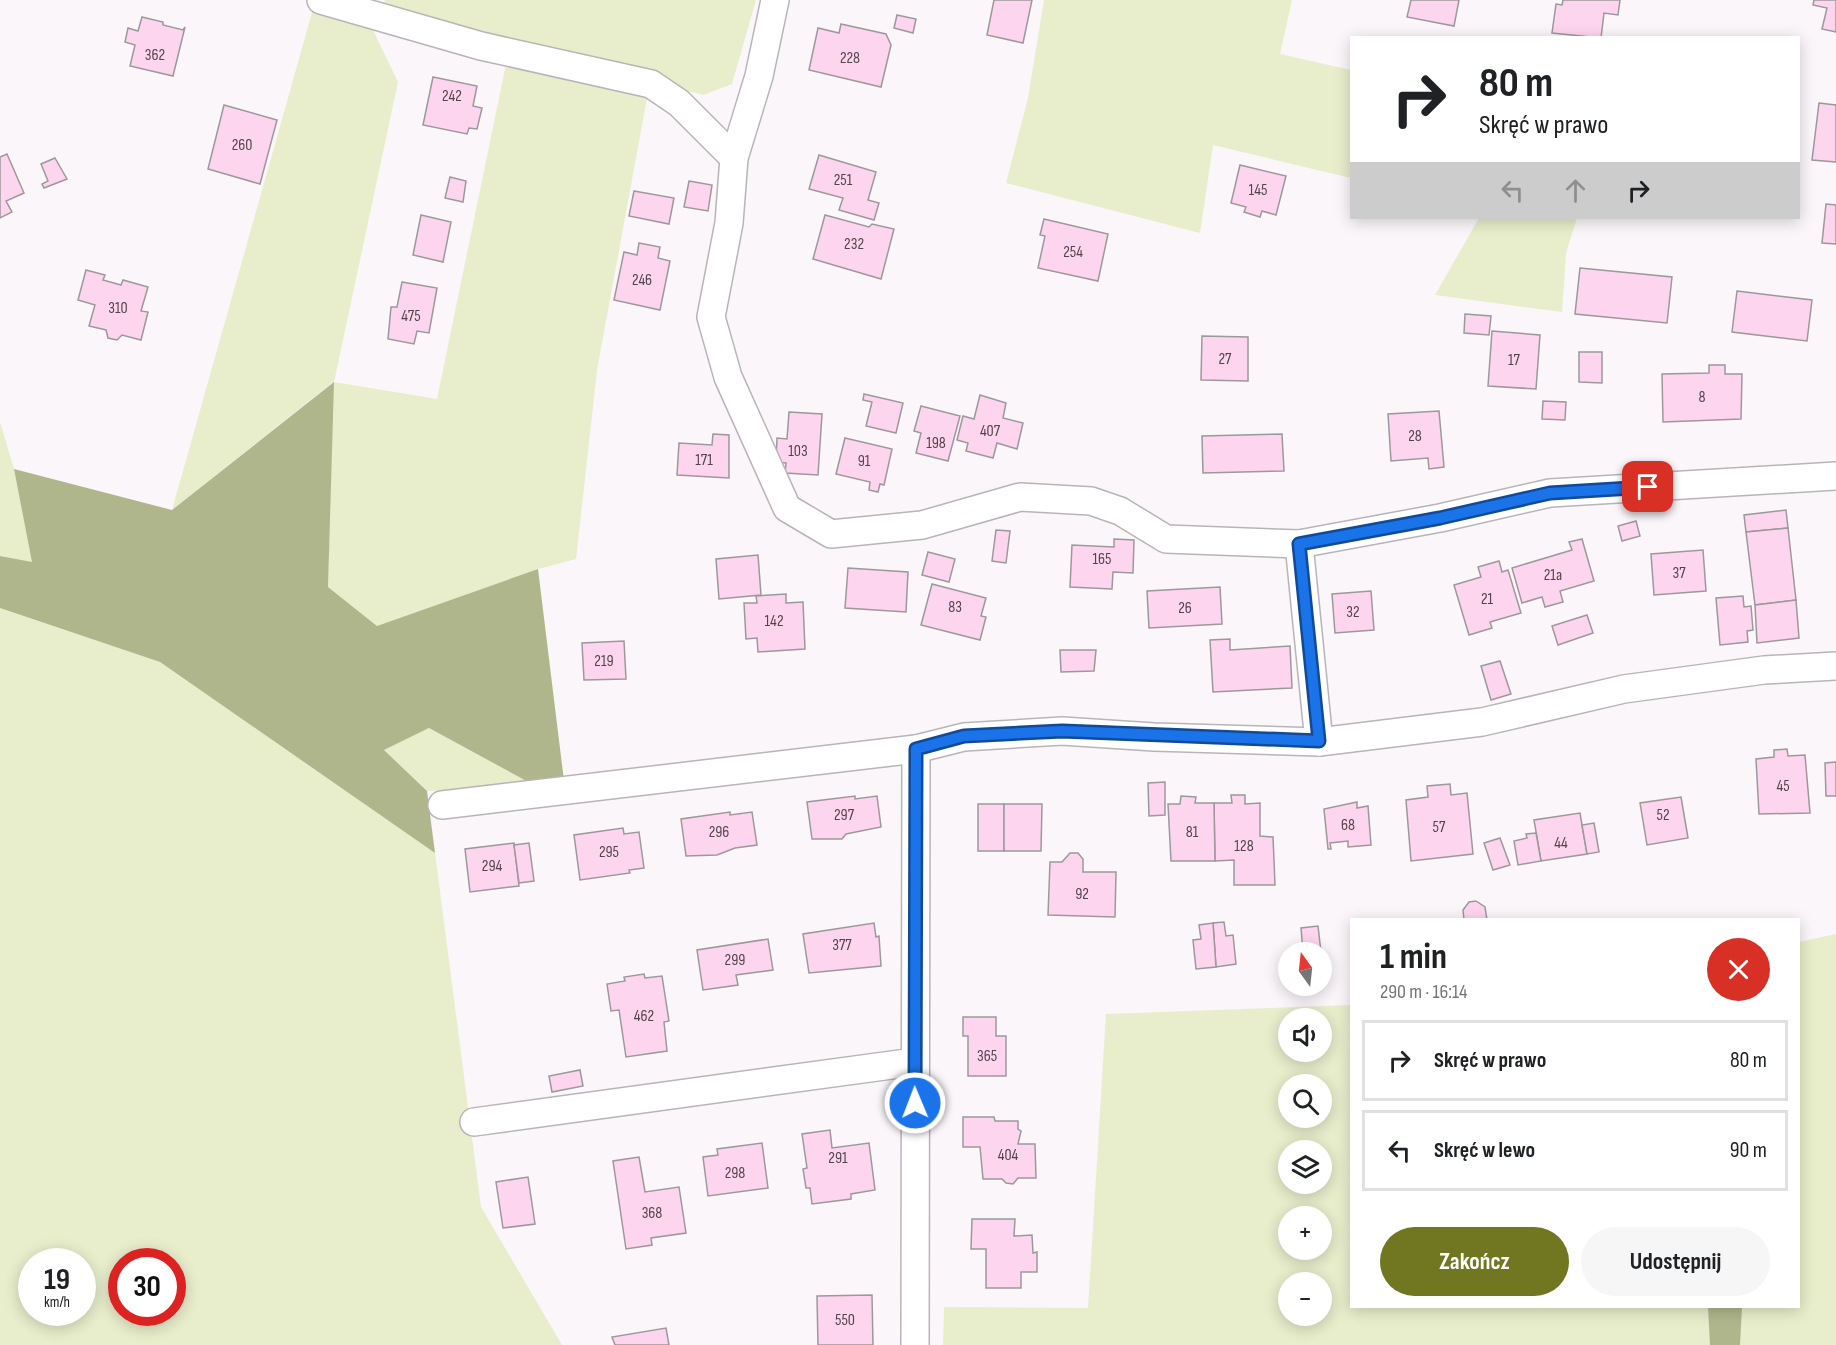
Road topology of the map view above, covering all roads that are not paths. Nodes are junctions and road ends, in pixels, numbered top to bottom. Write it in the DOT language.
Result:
graph roads {
  1 [pos="321,0"];
  2 [pos="775,0"];
  3 [pos="734,158"];
  4 [pos="1836,476"];
  5 [pos="1299,544"];
  6 [pos="1836,666"];
  7 [pos="1319,741"];
  8 [pos="916,749"];
  9 [pos="442,805"];
  10 [pos="914,1062"];
  11 [pos="474,1122"];
  12 [pos="915,1345"];
  1 -- 3 [label="street"];
  2 -- 3 [label="street"];
  3 -- 5 [label="street"];
  4 -- 5 [label="street"];
  5 -- 7 [label="street"];
  6 -- 7 [label="street"];
  7 -- 8 [label="street"];
  8 -- 9 [label="street"];
  8 -- 10 [label="street"];
  10 -- 11 [label="street"];
  10 -- 12 [label="street"];
}
